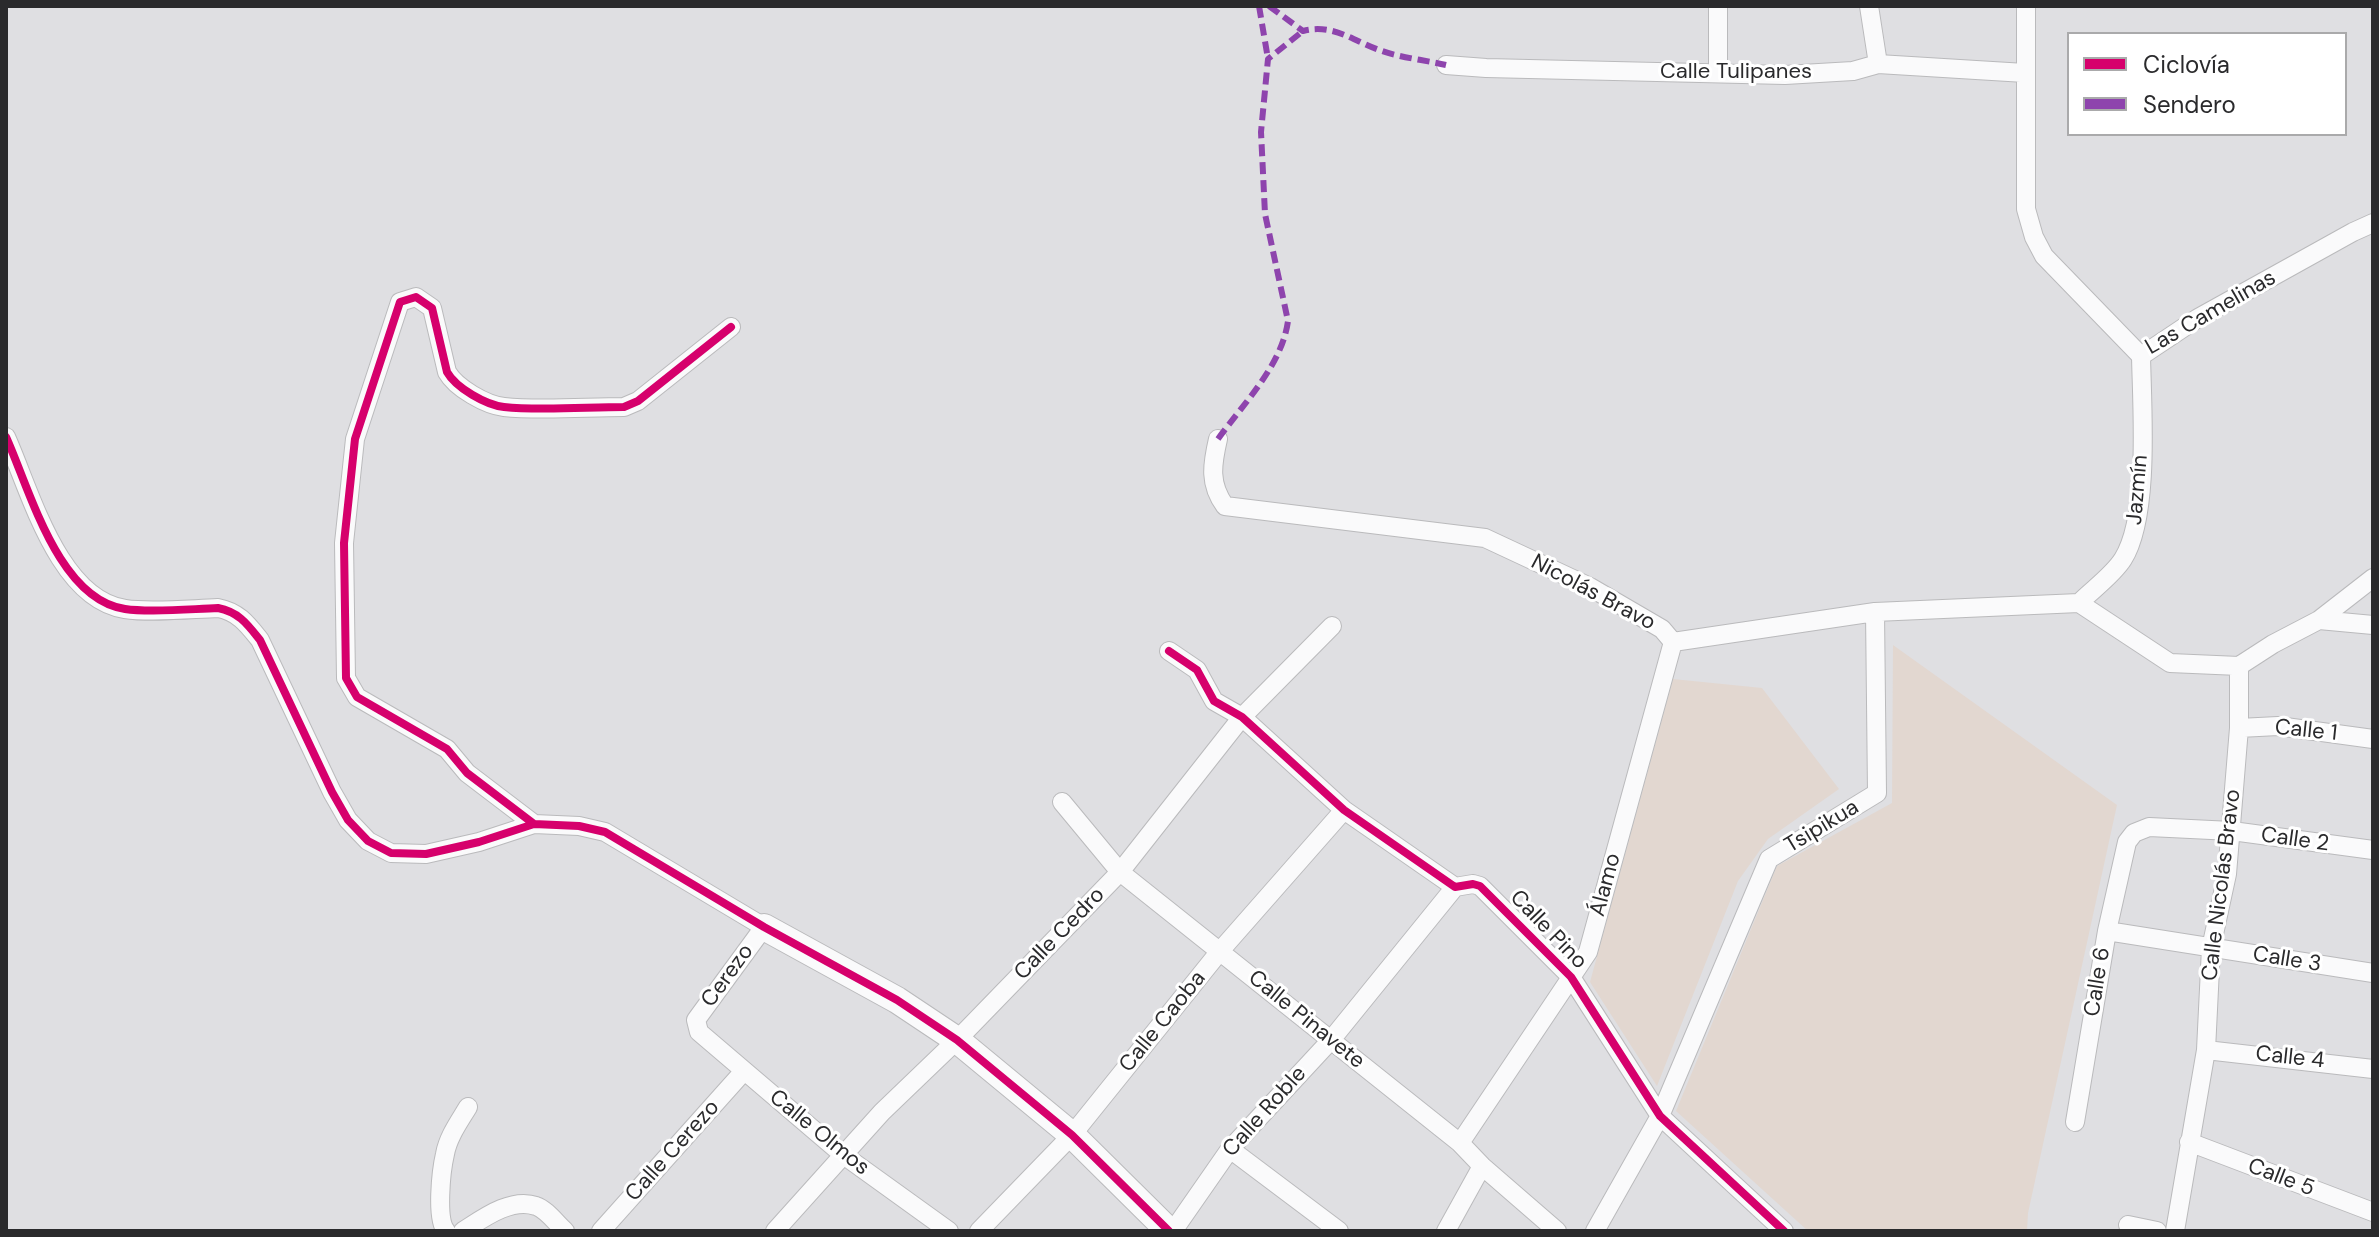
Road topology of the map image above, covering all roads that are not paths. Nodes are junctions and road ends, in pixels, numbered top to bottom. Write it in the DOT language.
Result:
graph roads {
  1 [pos="1718,6"];
  2 [pos="1869,6"];
  3 [pos="2026,6"];
  4 [pos="1878,64"];
  5 [pos="1446,65"];
  6 [pos="1718,73"];
  7 [pos="2025,73"];
  8 [pos="2373,223"];
  9 [pos="731,327"];
  10 [pos="2141,356"];
  11 [pos="6,437"];
  12 [pos="1218,439"];
  13 [pos="2373,578"];
  14 [pos="2079,603"];
  15 [pos="1875,612"];
  16 [pos="2319,620"];
  17 [pos="2373,625"];
  18 [pos="1332,626"];
  19 [pos="1673,642"];
  20 [pos="1169,651"];
  21 [pos="2239,666"];
  22 [pos="1242,717"];
  23 [pos="2239,728"];
  24 [pos="2373,739"];
  25 [pos="1062,802"];
  26 [pos="1344,810"];
  27 [pos="534,824"];
  28 [pos="2232,831"];
  29 [pos="2127,842"];
  30 [pos="2373,850"];
  31 [pos="1120,872"];
  32 [pos="1455,887"];
  33 [pos="764,927"];
  34 [pos="2107,931"];
  35 [pos="2211,948"];
  36 [pos="1220,951"];
  37 [pos="2373,973"];
  38 [pos="1571,977"];
  39 [pos="696,1026"];
  40 [pos="957,1040"];
  41 [pos="1331,1040"];
  42 [pos="2206,1050"];
  43 [pos="2373,1069"];
  44 [pos="744,1071"];
  45 [pos="468,1107"];
  46 [pos="1660,1116"];
  47 [pos="2075,1122"];
  48 [pos="1072,1135"];
  49 [pos="2189,1142"];
  50 [pos="1460,1143"];
  51 [pos="1230,1149"];
  52 [pos="842,1154"];
  53 [pos="1482,1166"];
  54 [pos="2373,1212"];
  55 [pos="2128,1225"];
  56 [pos="1602,1228"];
  57 [pos="446,1231"];
  58 [pos="463,1231"];
  59 [pos="565,1231"];
  60 [pos="601,1231"];
  61 [pos="775,1231"];
  62 [pos="949,1231"];
  63 [pos="979,1231"];
  64 [pos="1171,1231"];
  65 [pos="1339,1231"];
  66 [pos="1446,1231"];
  67 [pos="1557,1231"];
  68 [pos="1784,1231"];
  69 [pos="2157,1231"];
  70 [pos="2175,1231"];
  1 -- 6 [label="street"];
  2 -- 4 [label="street"];
  3 -- 7 [label="street, Las Camelinas"];
  4 -- 6 [label="street, Calle Tulipanes"];
  4 -- 7 [label="street, Calle Tulipanes"];
  5 -- 6 [label="street, Calle Tulipanes"];
  7 -- 10 [label="street, Las Camelinas"];
  8 -- 10 [label="street, Las Camelinas"];
  9 -- 27 [label="street"];
  10 -- 14 [label="street, Jazmín"];
  11 -- 27 [label="street"];
  12 -- 19 [label="street, Nicolás Bravo"];
  13 -- 16 [label="street"];
  14 -- 15 [label="street, Nicolás Bravo"];
  14 -- 21 [label="street"];
  15 -- 19 [label="street, Nicolás Bravo"];
  15 -- 46 [label="street, Tsipikua"];
  16 -- 17 [label="street"];
  16 -- 21 [label="street"];
  18 -- 22 [label="street, Calle Cedro"];
  19 -- 38 [label="street, Álamo"];
  20 -- 22 [label="street, Calle Pino"];
  21 -- 23 [label="street, Calle Nicolás Bravo"];
  22 -- 26 [label="street, Calle Pino"];
  22 -- 31 [label="street, Calle Cedro"];
  23 -- 24 [label="street, Calle 1"];
  23 -- 28 [label="street, Calle Nicolás Bravo"];
  25 -- 31 [label="street, Calle Pinavete"];
  26 -- 32 [label="street, Calle Pino"];
  26 -- 36 [label="street, Calle Caoba"];
  27 -- 33 [label="street"];
  28 -- 29 [label="street, Calle 2"];
  28 -- 30 [label="street, Calle 2"];
  28 -- 35 [label="street, Calle Nicolás Bravo"];
  29 -- 34 [label="street, Calle 6"];
  31 -- 36 [label="street, Calle Pinavete"];
  31 -- 40 [label="street, Calle Cedro"];
  32 -- 38 [label="street, Calle Pino"];
  32 -- 41 [label="street, Calle Roble"];
  33 -- 39 [label="street, Cerezo"];
  33 -- 40 [label="street"];
  34 -- 35 [label="street, Calle 3"];
  34 -- 47 [label="street, Calle 6"];
  35 -- 37 [label="street, Calle 3"];
  35 -- 42 [label="street, Calle Nicolás Bravo"];
  36 -- 41 [label="street, Calle Pinavete"];
  36 -- 48 [label="street, Calle Caoba"];
  38 -- 46 [label="street, Calle Pino"];
  38 -- 50 [label="street, Álamo"];
  39 -- 44 [label="street, Calle Olmos"];
  40 -- 48 [label="street"];
  40 -- 52 [label="street, Calle Cedro"];
  41 -- 50 [label="street, Calle Pinavete"];
  41 -- 51 [label="street, Calle Roble"];
  42 -- 43 [label="street, Calle 4"];
  42 -- 49 [label="street, Calle Nicolás Bravo"];
  44 -- 52 [label="street, Calle Olmos"];
  44 -- 60 [label="street, Calle Cerezo"];
  45 -- 57 [label="street"];
  46 -- 56 [label="street"];
  46 -- 68 [label="street, Calle Pino"];
  48 -- 63 [label="street, Calle Caoba"];
  48 -- 64 [label="street"];
  49 -- 54 [label="street, Calle 5"];
  49 -- 70 [label="street, Calle Nicolás Bravo"];
  50 -- 53 [label="street, Calle Pinavete"];
  51 -- 64 [label="street, Calle Roble"];
  51 -- 65 [label="street"];
  52 -- 61 [label="street, Calle Cedro"];
  52 -- 62 [label="street, Calle Olmos"];
  53 -- 66 [label="street"];
  53 -- 67 [label="street, Calle Pinavete"];
  55 -- 69 [label="street"];
  58 -- 59 [label="street"];
}
